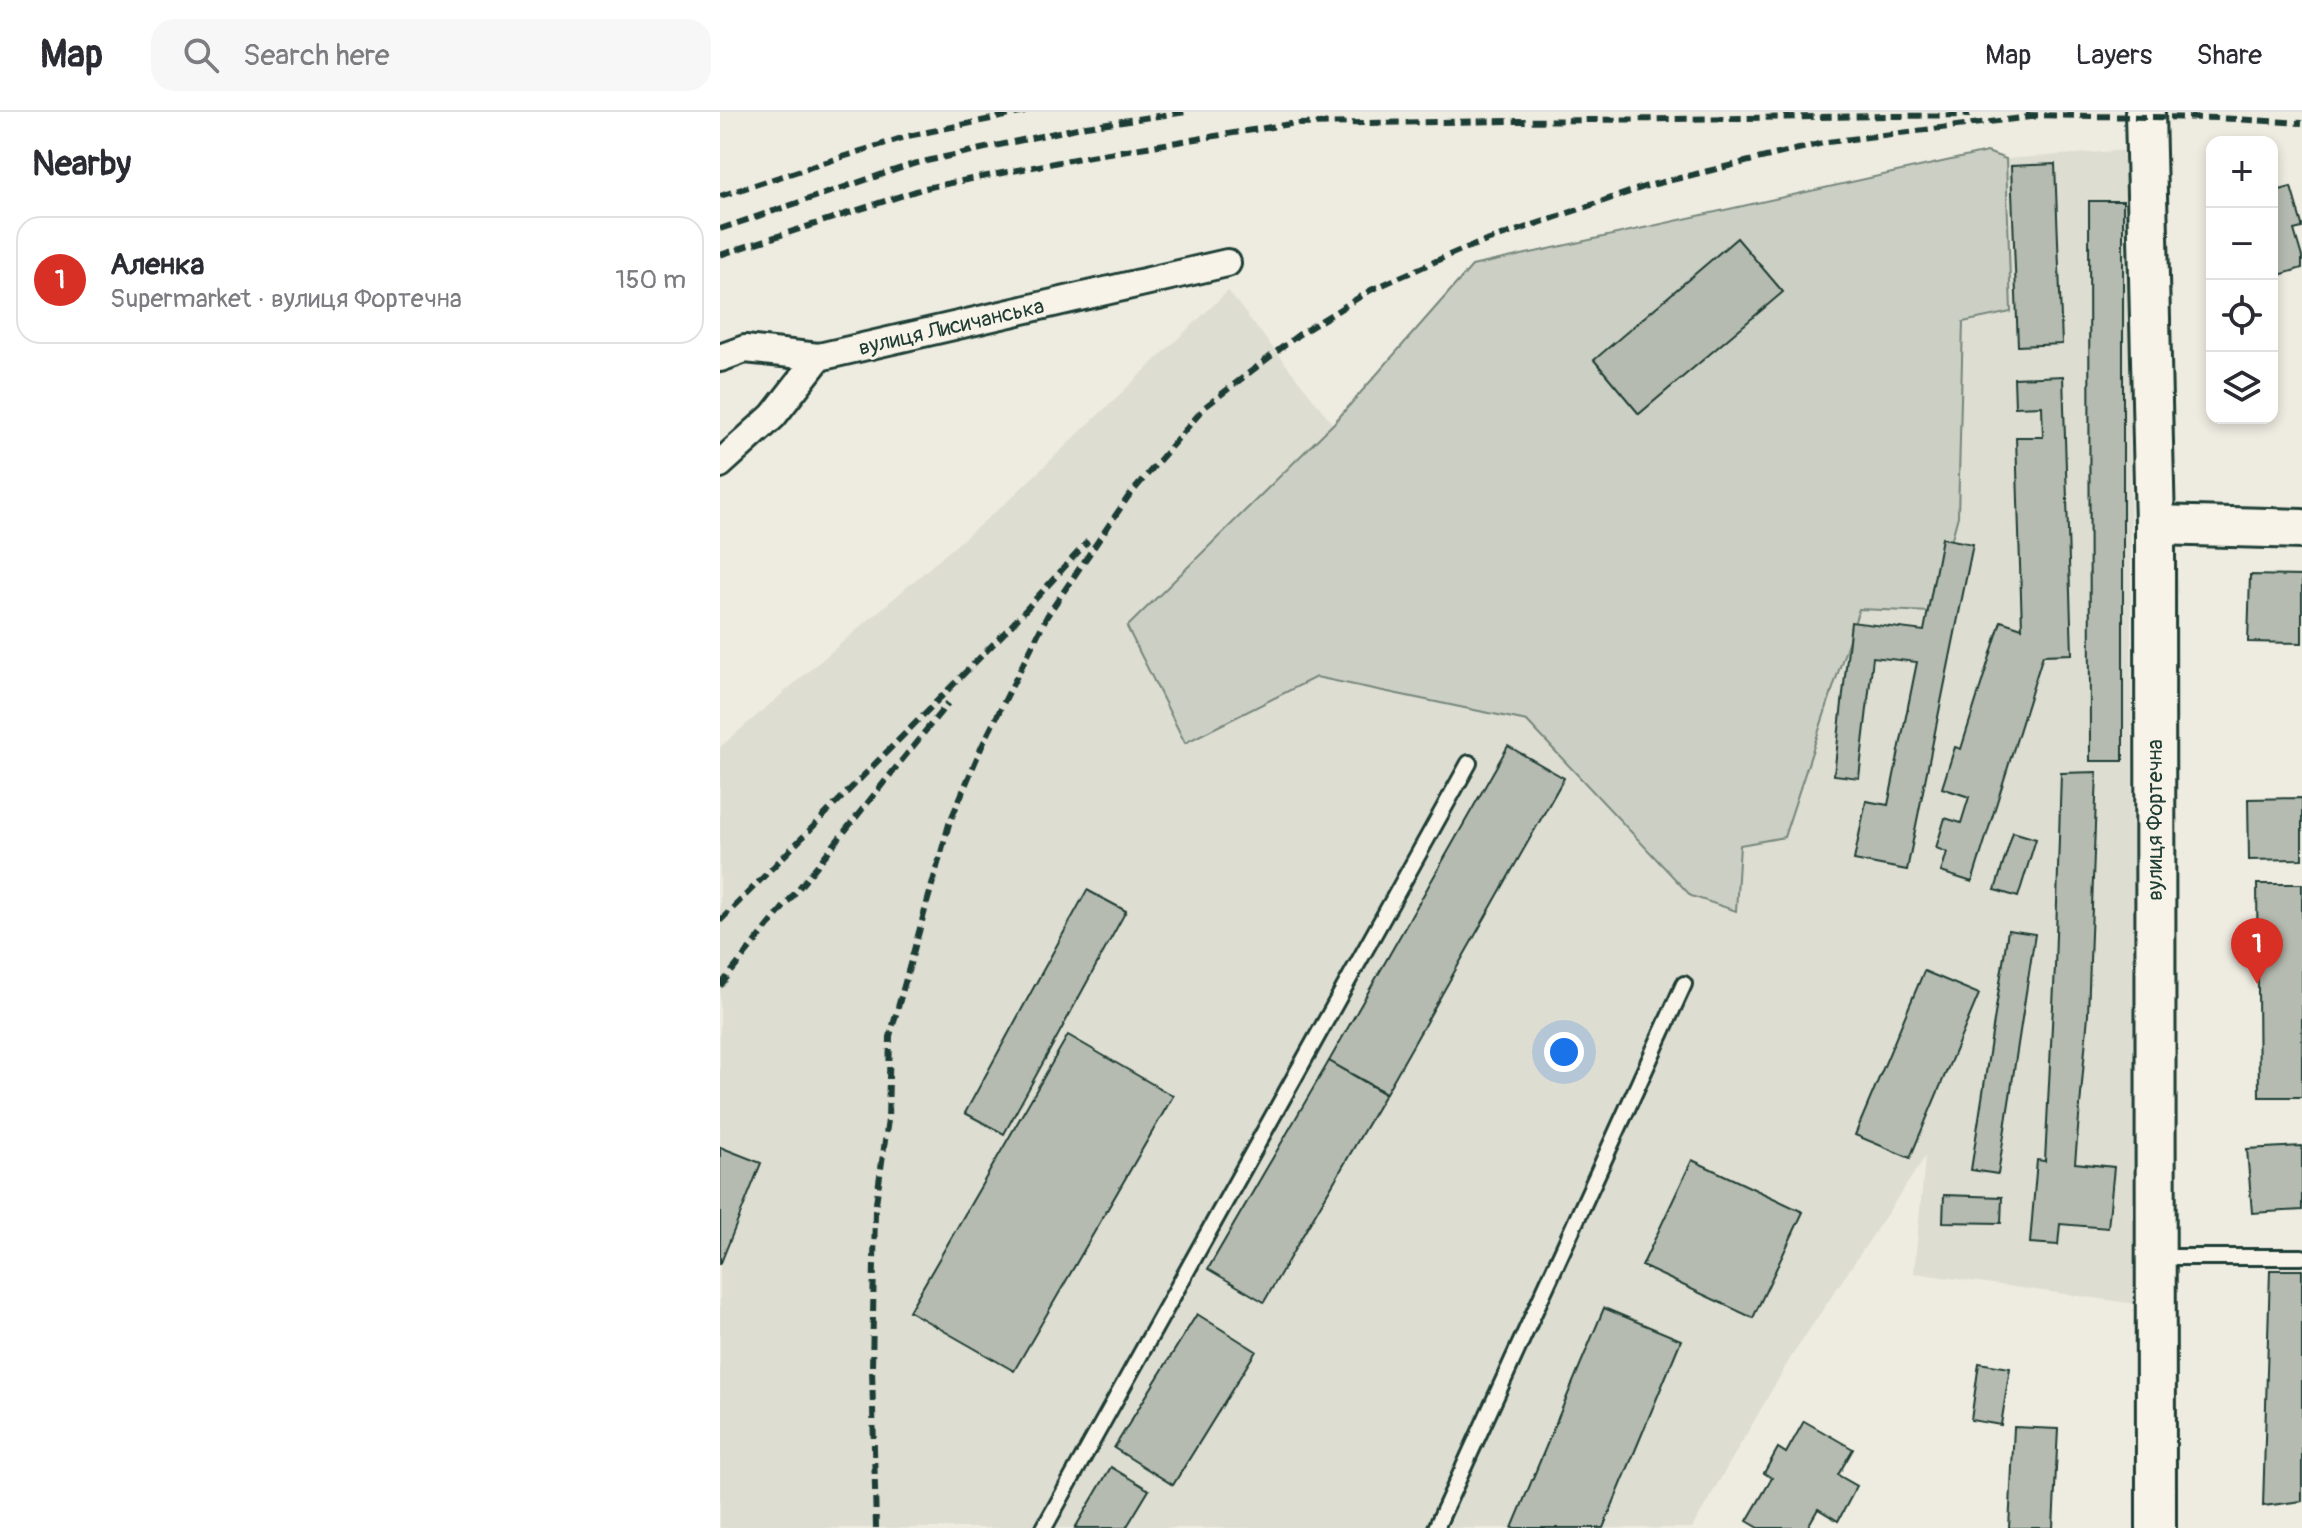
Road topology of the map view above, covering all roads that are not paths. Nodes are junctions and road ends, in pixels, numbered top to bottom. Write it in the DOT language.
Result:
graph roads {
  1 [pos="2145,112"];
  2 [pos="1227,263"];
  3 [pos="819,357"];
  4 [pos="720,358"];
  5 [pos="720,464"];
  6 [pos="2155,525"];
  7 [pos="2302,529"];
  8 [pos="1469,763"];
  9 [pos="1684,984"];
  10 [pos="2155,1257"];
  11 [pos="2302,1257"];
  12 [pos="1044,1528"];
  13 [pos="1436,1528"];
  14 [pos="2156,1528"];
  1 -- 6 [label="street, вулиця Фортечна"];
  2 -- 3 [label="street, вулиця Лисичанська"];
  3 -- 4 [label="street, вулиця Лисичанська"];
  3 -- 5 [label="street"];
  6 -- 7 [label="street"];
  6 -- 10 [label="street, вулиця Фортечна"];
  8 -- 12 [label="lane"];
  9 -- 13 [label="lane"];
  10 -- 11 [label="lane"];
  10 -- 14 [label="street, вулиця Фортечна"];
}
